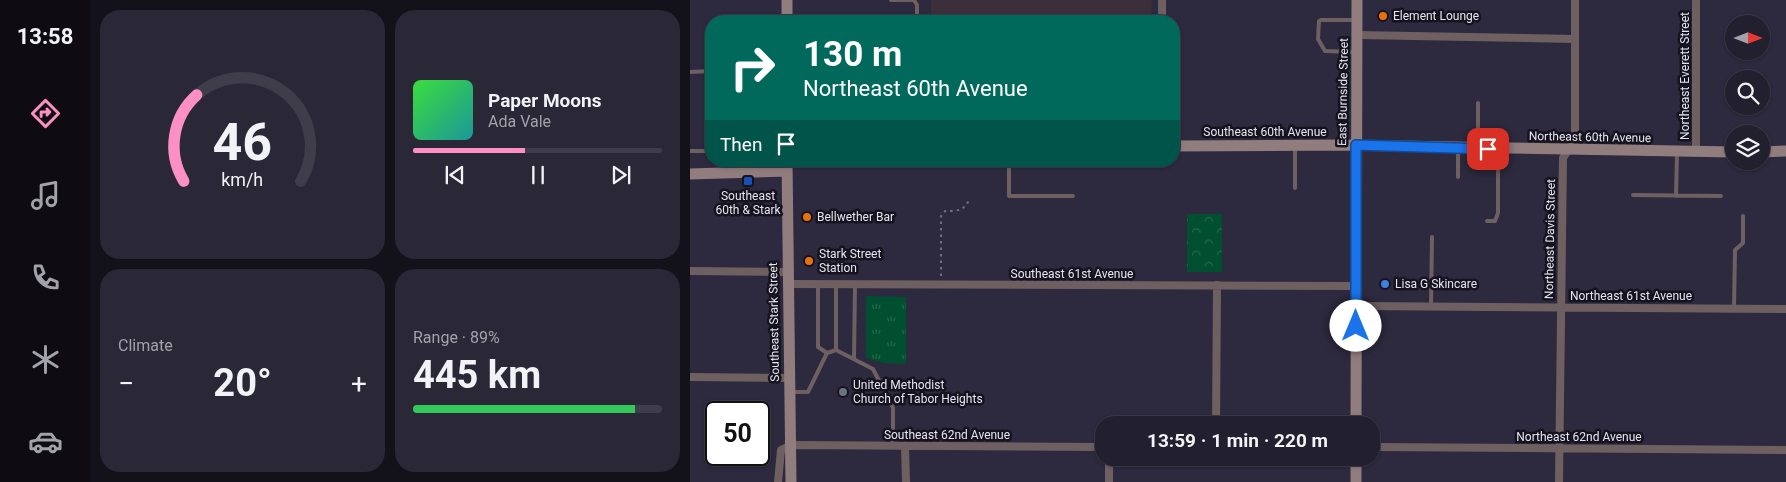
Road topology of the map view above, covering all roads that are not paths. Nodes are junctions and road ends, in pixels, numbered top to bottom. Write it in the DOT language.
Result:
graph roads {
  1 [pos="787,0"];
  2 [pos="891,0"];
  3 [pos="1162,0"];
  4 [pos="1357,0"];
  5 [pos="1576,0"];
  6 [pos="1696,0"];
  7 [pos="787,15"];
  8 [pos="916,15"];
  9 [pos="1162,15"];
  10 [pos="1357,20"];
  11 [pos="1357,35"];
  12 [pos="1575,39"];
  13 [pos="1357,52"];
  14 [pos="705,71"];
  15 [pos="690,72"];
  16 [pos="1478,103"];
  17 [pos="1356,145"];
  18 [pos="1180,146"];
  19 [pos="1295,146"];
  20 [pos="1458,148"];
  21 [pos="1478,149"];
  22 [pos="1498,150"];
  23 [pos="1568,150"];
  24 [pos="690,151"];
  25 [pos="705,151"];
  26 [pos="1786,151"];
  27 [pos="1677,152"];
  28 [pos="1696,152"];
  29 [pos="1725,152"];
  30 [pos="1770,152"];
  31 [pos="775,167"];
  32 [pos="787,167"];
  33 [pos="1009,167"];
  34 [pos="690,174"];
  35 [pos="1458,177"];
  36 [pos="1295,188"];
  37 [pos="1633,195"];
  38 [pos="1073,196"];
  39 [pos="1676,196"];
  40 [pos="1721,196"];
  41 [pos="1743,216"];
  42 [pos="1487,221"];
  43 [pos="1432,237"];
  44 [pos="690,271"];
  45 [pos="787,272"];
  46 [pos="787,284"];
  47 [pos="818,284"];
  48 [pos="836,284"];
  49 [pos="855,284"];
  50 [pos="1217,285"];
  51 [pos="1356,286"];
  52 [pos="1356,306"];
  53 [pos="1431,306"];
  54 [pos="1561,307"];
  55 [pos="1734,308"];
  56 [pos="1786,309"];
  57 [pos="836,350"];
  58 [pos="827,353"];
  59 [pos="854,359"];
  60 [pos="690,377"];
  61 [pos="789,378"];
  62 [pos="790,392"];
  63 [pos="1216,416"];
  64 [pos="1356,416"];
  65 [pos="791,445"];
  66 [pos="893,446"];
  67 [pos="905,446"];
  68 [pos="1095,447"];
  69 [pos="1380,447"];
  70 [pos="1560,448"];
  71 [pos="1786,450"];
  72 [pos="1109,466"];
  73 [pos="1356,466"];
  74 [pos="778,482"];
  75 [pos="791,482"];
  76 [pos="906,482"];
  77 [pos="1109,482"];
  78 [pos="1356,482"];
  79 [pos="1559,482"];
  1 -- 7 [label="main road"];
  2 -- 8 [label="lane"];
  3 -- 9 [label="street"];
  4 -- 10 [label="main road, East Burnside Street"];
  5 -- 12 [label="street, Northeast Davis Street"];
  6 -- 28 [label="street, Northeast Everett Street"];
  10 -- 11 [label="main road, East Burnside Street"];
  10 -- 13 [label="lane"];
  11 -- 12 [label="street"];
  11 -- 13 [label="main road, East Burnside Street"];
  12 -- 23 [label="street, Northeast Davis Street"];
  13 -- 17 [label="main road, East Burnside Street"];
  14 -- 15 [label="lane"];
  16 -- 21 [label="lane"];
  17 -- 19 [label="main road, Southeast 60th Avenue"];
  17 -- 20 [label="main road, Northeast 60th Avenue"];
  17 -- 51 [label="main road, East Burnside Street"];
  18 -- 19 [label="main road, Southeast 60th Avenue"];
  19 -- 36 [label="lane"];
  20 -- 21 [label="main road, Northeast 60th Avenue"];
  20 -- 35 [label="lane"];
  21 -- 22 [label="main road, Northeast 60th Avenue"];
  22 -- 23 [label="main road, Northeast 60th Avenue"];
  22 -- 42 [label="lane"];
  23 -- 27 [label="main road, Northeast 60th Avenue"];
  23 -- 54 [label="street, Northeast Davis Street"];
  24 -- 25 [label="lane"];
  26 -- 30 [label="main road"];
  27 -- 28 [label="main road, Northeast 60th Avenue"];
  27 -- 39 [label="lane"];
  28 -- 29 [label="main road, Northeast 60th Avenue"];
  31 -- 34 [label="main road"];
  32 -- 45 [label="main road, Southeast Stark Street"];
  33 -- 38 [label="lane"];
  37 -- 39 [label="lane"];
  39 -- 40 [label="lane"];
  41 -- 55 [label="lane"];
  43 -- 53 [label="lane"];
  44 -- 45 [label="street"];
  45 -- 46 [label="main road, Southeast Stark Street"];
  46 -- 47 [label="street, Southeast 61st Avenue"];
  46 -- 61 [label="main road, Southeast Stark Street"];
  47 -- 48 [label="street, Southeast 61st Avenue"];
  47 -- 58 [label="lane"];
  48 -- 49 [label="street, Southeast 61st Avenue"];
  48 -- 57 [label="lane"];
  49 -- 50 [label="street, Southeast 61st Avenue"];
  49 -- 59 [label="lane"];
  50 -- 51 [label="street, Southeast 61st Avenue"];
  50 -- 63 [label="street"];
  51 -- 52 [label="main road, East Burnside Street"];
  52 -- 53 [label="street, Northeast 61st Avenue"];
  52 -- 64 [label="main road, East Burnside Street"];
  53 -- 54 [label="street, Northeast 61st Avenue"];
  54 -- 55 [label="street, Northeast 61st Avenue"];
  54 -- 70 [label="street, Northeast Davis Street"];
  55 -- 56 [label="street, Northeast 61st Avenue"];
  57 -- 58 [label="lane"];
  57 -- 59 [label="lane"];
  58 -- 62 [label="lane"];
  59 -- 66 [label="lane"];
  60 -- 61 [label="street"];
  61 -- 62 [label="main road, Southeast Stark Street"];
  62 -- 65 [label="main road, Southeast Stark Street"];
  65 -- 66 [label="street, Southeast 62nd Avenue"];
  65 -- 74 [label="street"];
  65 -- 75 [label="main road, Southeast Stark Street"];
  66 -- 67 [label="street, Southeast 62nd Avenue"];
  67 -- 68 [label="street, Southeast 62nd Avenue"];
  67 -- 76 [label="street"];
  69 -- 70 [label="street, Northeast 62nd Avenue"];
  70 -- 71 [label="street, Northeast 62nd Avenue"];
  70 -- 79 [label="street, Northeast Davis Street"];
  72 -- 77 [label="street"];
  73 -- 78 [label="main road"];
}
